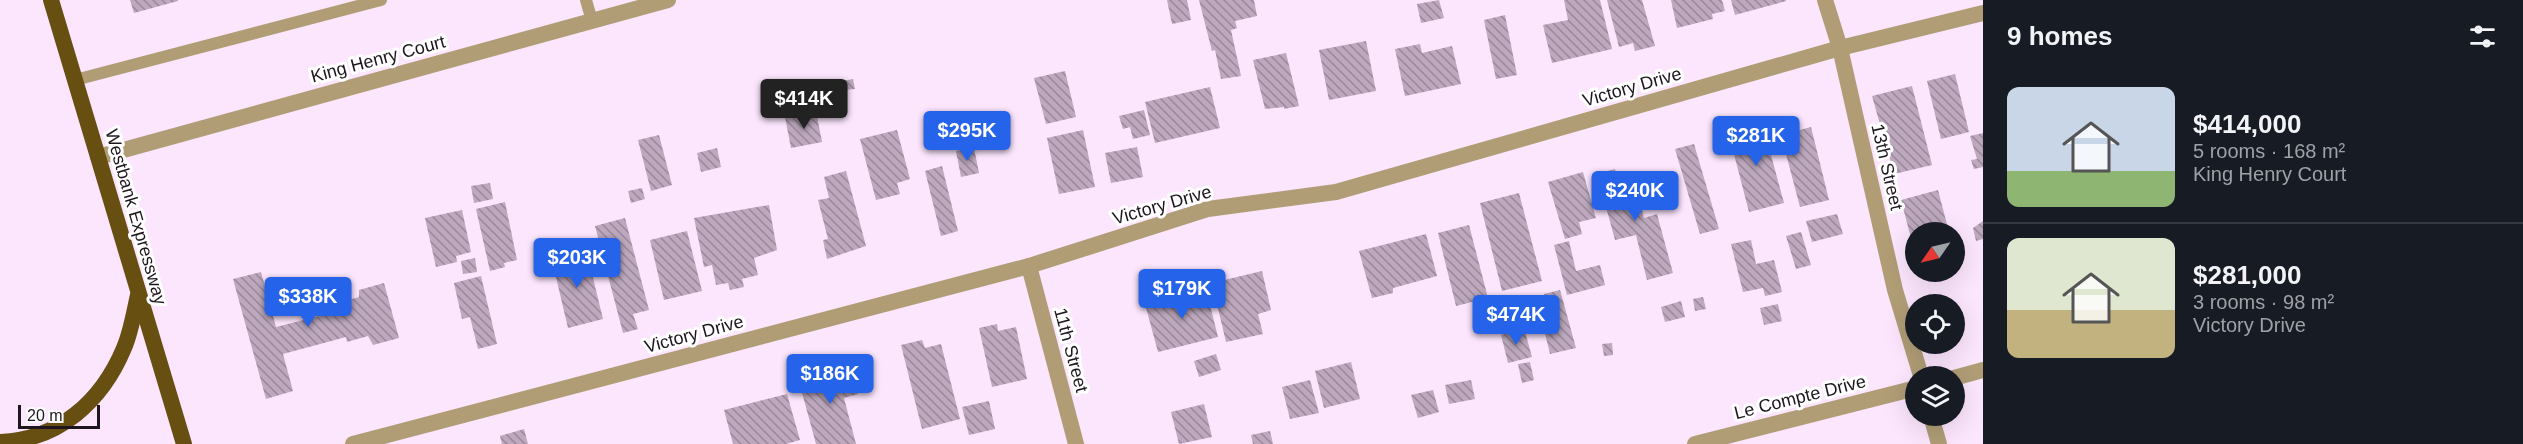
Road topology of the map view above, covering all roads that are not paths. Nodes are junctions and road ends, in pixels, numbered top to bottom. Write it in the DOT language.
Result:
graph roads {
  1 [pos="51,0"];
  2 [pos="381,0"];
  3 [pos="586,0"];
  4 [pos="668,0"];
  5 [pos="1825,0"];
  6 [pos="1983,13"];
  7 [pos="592,21"];
  8 [pos="1840,48"];
  9 [pos="75,80"];
  10 [pos="98,157"];
  11 [pos="1029,266"];
  12 [pos="138,293"];
  13 [pos="1918,366"];
  14 [pos="1983,370"];
  15 [pos="1965,375"];
  16 [pos="1905,391"];
  17 [pos="1934,426"];
  18 [pos="0,442"];
  19 [pos="184,444"];
  20 [pos="353,444"];
  21 [pos="1076,444"];
  22 [pos="1695,444"];
  23 [pos="1939,444"];
  1 -- 9 [label="highway, Westbank Expressway"];
  2 -- 9 [label="lane"];
  3 -- 7 [label="lane"];
  4 -- 7 [label="street, King Henry Court"];
  5 -- 8 [label="street, 13th Street"];
  6 -- 8 [label="street, Victory Drive"];
  7 -- 10 [label="street, King Henry Court"];
  8 -- 11 [label="street, Victory Drive"];
  8 -- 13 [label="street, 13th Street"];
  9 -- 10 [label="highway, Westbank Expressway"];
  10 -- 12 [label="highway, Westbank Expressway"];
  11 -- 20 [label="street, Victory Drive"];
  11 -- 21 [label="street, 11th Street"];
  12 -- 18 [label="highway"];
  12 -- 19 [label="highway, Westbank Expressway"];
  14 -- 15 [label="street"];
  16 -- 22 [label="street, Le Compte Drive"];
  17 -- 23 [label="street"];
}
